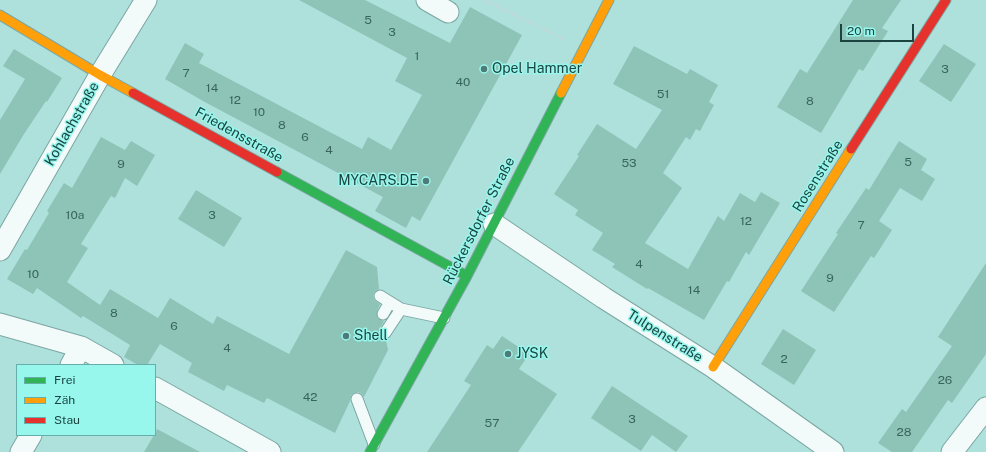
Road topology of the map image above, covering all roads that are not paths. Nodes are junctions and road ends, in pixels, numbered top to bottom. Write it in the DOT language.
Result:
graph roads {
  1 [pos="146,0"];
  2 [pos="426,0"];
  3 [pos="609,0"];
  4 [pos="946,0"];
  5 [pos="448,12"];
  6 [pos="0,15"];
  7 [pos="100,75"];
  8 [pos="494,224"];
  9 [pos="0,250"];
  10 [pos="467,276"];
  11 [pos="380,296"];
  12 [pos="390,302"];
  13 [pos="401,309"];
  14 [pos="383,314"];
  15 [pos="444,318"];
  16 [pos="0,324"];
  17 [pos="385,333"];
  18 [pos="81,347"];
  19 [pos="72,364"];
  20 [pos="111,364"];
  21 [pos="713,367"];
  22 [pos="156,389"];
  23 [pos="357,398"];
  24 [pos="986,408"];
  25 [pos="30,436"];
  26 [pos="372,448"];
  27 [pos="21,452"];
  28 [pos="270,452"];
  29 [pos="833,452"];
  30 [pos="952,452"];
  1 -- 7 [label="street, Kohlachstraße"];
  2 -- 5 [label="street"];
  3 -- 8 [label="street, Rückersdorfer Straße"];
  4 -- 21 [label="street, Rosenstraße"];
  6 -- 7 [label="street, Friedensstraße"];
  7 -- 9 [label="street, Kohlachstraße"];
  7 -- 10 [label="street, Friedensstraße"];
  8 -- 10 [label="street, Rückersdorfer Straße"];
  8 -- 21 [label="street, Tulpenstraße"];
  10 -- 15 [label="street, Rückersdorfer Straße"];
  11 -- 12 [label="lane"];
  12 -- 13 [label="lane"];
  12 -- 14 [label="lane"];
  13 -- 15 [label="lane"];
  13 -- 17 [label="lane"];
  15 -- 26 [label="street, Rückersdorfer Straße"];
  16 -- 18 [label="street"];
  18 -- 19 [label="street"];
  18 -- 20 [label="street"];
  21 -- 29 [label="street, Tulpenstraße"];
  22 -- 28 [label="street"];
  23 -- 26 [label="lane"];
  24 -- 30 [label="street"];
  25 -- 27 [label="street"];
}
